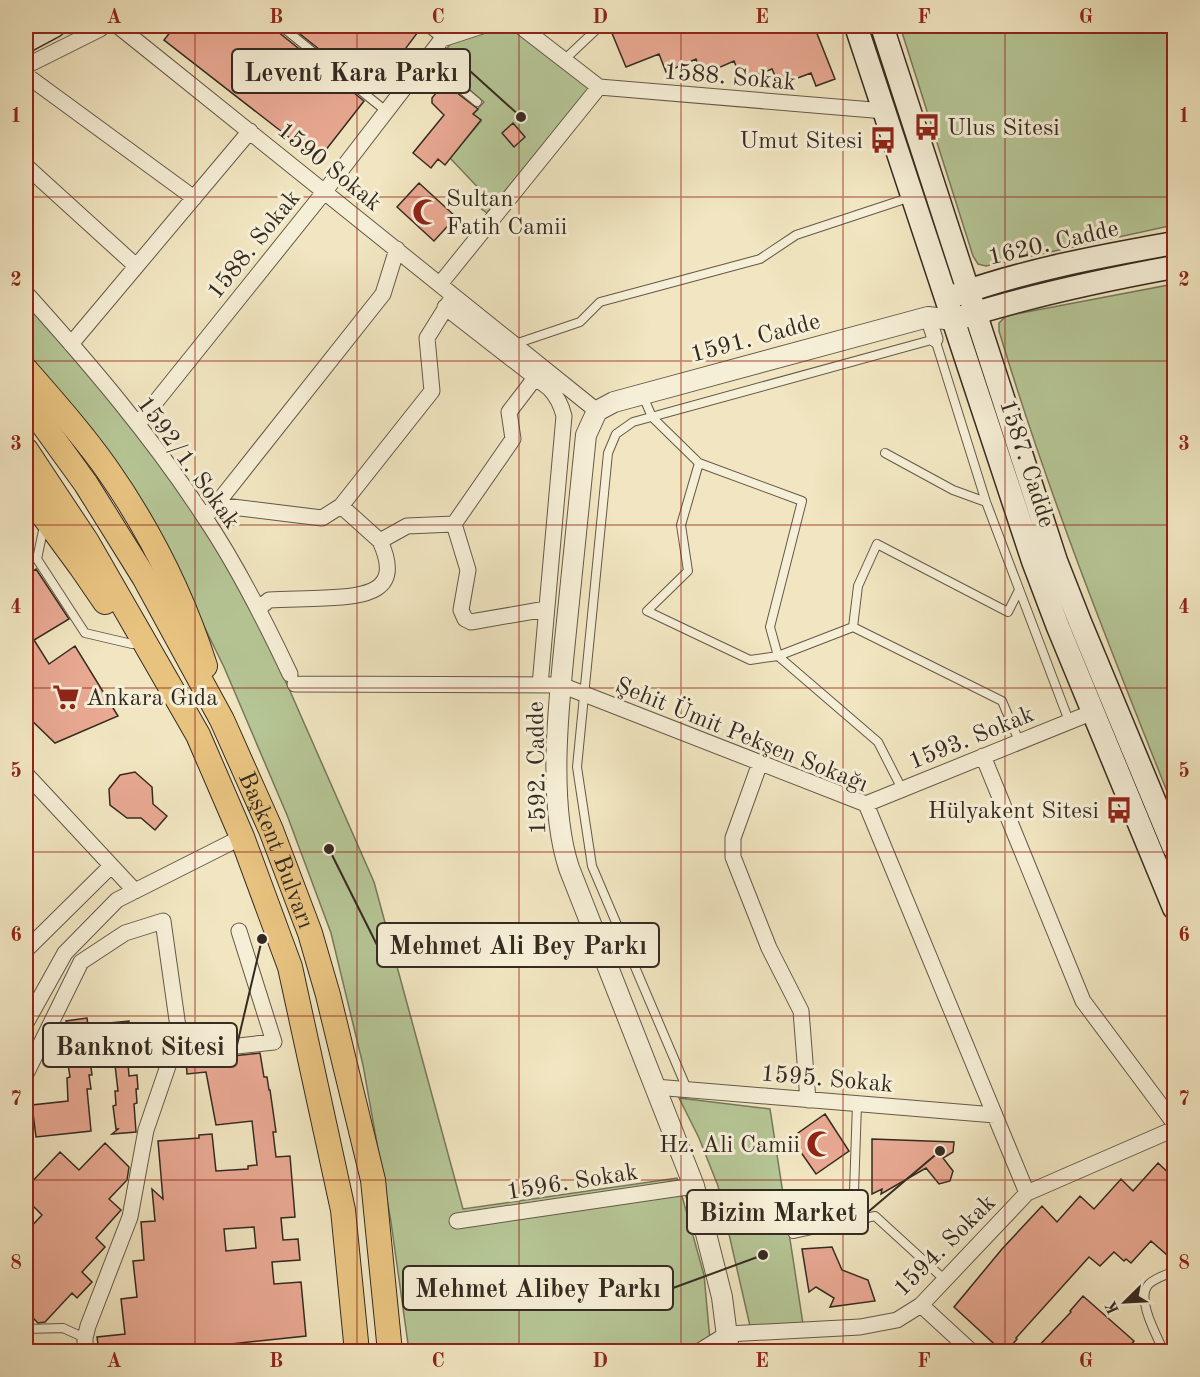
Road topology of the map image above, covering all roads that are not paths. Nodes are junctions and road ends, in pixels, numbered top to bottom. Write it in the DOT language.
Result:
graph roads {
  1 [pos="54,26"];
  2 [pos="118,26"];
  3 [pos="280,26"];
  4 [pos="426,26"];
  5 [pos="482,26"];
  6 [pos="520,26"];
  7 [pos="600,26"];
  8 [pos="856,26"];
  9 [pos="882,26"];
  10 [pos="100,29"];
  11 [pos="442,39"];
  12 [pos="26,41"];
  13 [pos="426,60"];
  14 [pos="564,60"];
  15 [pos="26,66"];
  16 [pos="26,75"];
  17 [pos="599,87"];
  18 [pos="477,102"];
  19 [pos="386,111"];
  20 [pos="885,111"];
  21 [pos="250,131"];
  22 [pos="26,166"];
  23 [pos="325,191"];
  24 [pos="912,196"];
  25 [pos="194,198"];
  26 [pos="1174,243"];
  27 [pos="397,249"];
  28 [pos="136,266"];
  29 [pos="1174,267"];
  30 [pos="440,284"];
  31 [pos="969,290"];
  32 [pos="26,293"];
  33 [pos="946,298"];
  34 [pos="450,302"];
  35 [pos="976,312"];
  36 [pos="928,317"];
  37 [pos="953,320"];
  38 [pos="935,339"];
  39 [pos="71,344"];
  40 [pos="515,345"];
  41 [pos="26,370"];
  42 [pos="536,378"];
  43 [pos="642,394"];
  44 [pos="26,401"];
  45 [pos="597,411"];
  46 [pos="652,417"];
  47 [pos="138,424"];
  48 [pos="26,450"];
  49 [pos="885,453"];
  50 [pos="699,464"];
  51 [pos="26,492"];
  52 [pos="986,502"];
  53 [pos="216,505"];
  54 [pos="341,506"];
  55 [pos="46,518"];
  56 [pos="206,518"];
  57 [pos="454,524"];
  58 [pos="381,540"];
  59 [pos="1019,590"];
  60 [pos="259,608"];
  61 [pos="546,609"];
  62 [pos="853,627"];
  63 [pos="132,644"];
  64 [pos="778,656"];
  65 [pos="292,680"];
  66 [pos="540,685"];
  67 [pos="561,685"];
  68 [pos="584,694"];
  69 [pos="1093,712"];
  70 [pos="222,720"];
  71 [pos="1070,721"];
  72 [pos="198,735"];
  73 [pos="1019,741"];
  74 [pos="983,756"];
  75 [pos="760,763"];
  76 [pos="26,774"];
  77 [pos="902,789"];
  78 [pos="866,804"];
  79 [pos="242,837"];
  80 [pos="1174,848"];
  81 [pos="111,866"];
  82 [pos="135,891"];
  83 [pos="1174,908"];
  84 [pos="239,931"];
  85 [pos="26,951"];
  86 [pos="26,1023"];
  87 [pos="172,1053"];
  88 [pos="26,1074"];
  89 [pos="655,1087"];
  90 [pos="687,1089"];
  91 [pos="808,1100"];
  92 [pos="857,1104"];
  93 [pos="994,1115"];
  94 [pos="1174,1123"];
  95 [pos="1174,1129"];
  96 [pos="694,1185"];
  97 [pos="1027,1193"];
  98 [pos="457,1221"];
  99 [pos="853,1221"];
  100 [pos="793,1234"];
  101 [pos="1174,1271"];
  102 [pos="945,1280"];
  103 [pos="921,1305"];
  104 [pos="26,1329"];
  105 [pos="728,1343"];
  106 [pos="85,1345"];
  107 [pos="700,1351"];
  108 [pos="357,1352"];
  109 [pos="390,1352"];
  110 [pos="972,1352"];
  111 [pos="1164,1352"];
  1 -- 12 [label="main road"];
  2 -- 21 [label="street, 1590 Sokak"];
  3 -- 19 [label="lane"];
  4 -- 11 [label="lane"];
  5 -- 11 [label="street"];
  6 -- 14 [label="street"];
  7 -- 14 [label="lane"];
  8 -- 20 [label="main road, 1587. Cadde"];
  9 -- 31 [label="main road, 1587. Cadde"];
  10 -- 15 [label="street"];
  11 -- 13 [label="street, 1588. Sokak"];
  13 -- 18 [label="lane"];
  13 -- 19 [label="street, 1588. Sokak"];
  14 -- 17 [label="street"];
  16 -- 25 [label="street"];
  17 -- 20 [label="street, 1588. Sokak"];
  17 -- 30 [label="street"];
  19 -- 23 [label="street, 1588. Sokak"];
  20 -- 24 [label="main road, 1587. Cadde"];
  21 -- 23 [label="street, 1590 Sokak"];
  21 -- 25 [label="street"];
  22 -- 28 [label="street"];
  23 -- 27 [label="street, 1590 Sokak"];
  23 -- 47 [label="street, 1588. Sokak"];
  24 -- 33 [label="main road, 1587. Cadde"];
  24 -- 40 [label="lane"];
  25 -- 28 [label="street"];
  26 -- 31 [label="main road, 1620. Cadde"];
  27 -- 30 [label="street, 1590 Sokak"];
  27 -- 53 [label="street"];
  28 -- 39 [label="street"];
  29 -- 35 [label="main road, 1620. Cadde"];
  30 -- 34 [label="street, 1590 Sokak"];
  31 -- 33 [label="main road, 1620. Cadde"];
  31 -- 35 [label="main road, 1587. Cadde"];
  32 -- 39 [label="street, 1592/1. Sokak"];
  33 -- 36 [label="street"];
  33 -- 37 [label="main road, 1587. Cadde"];
  34 -- 40 [label="street, 1590 Sokak"];
  34 -- 42 [label="street"];
  34 -- 54 [label="street"];
  35 -- 37 [label="main road, 1620. Cadde"];
  35 -- 80 [label="main road, 1587. Cadde"];
  36 -- 37 [label="street"];
  36 -- 38 [label="street"];
  36 -- 43 [label="street, 1591. Cadde"];
  37 -- 69 [label="main road, 1587. Cadde"];
  38 -- 46 [label="lane"];
  38 -- 52 [label="lane"];
  39 -- 47 [label="street, 1592/1. Sokak"];
  40 -- 45 [label="street, 1590 Sokak"];
  41 -- 70 [label="main road"];
  42 -- 57 [label="street"];
  42 -- 61 [label="street"];
  43 -- 45 [label="street, 1591. Cadde"];
  43 -- 46 [label="lane"];
  44 -- 70 [label="main road, Başkent Bulvarı"];
  45 -- 67 [label="street, 1592. Cadde"];
  46 -- 50 [label="lane"];
  46 -- 68 [label="lane"];
  47 -- 56 [label="street, 1592/1. Sokak"];
  48 -- 72 [label="main road, Başkent Bulvarı"];
  49 -- 52 [label="lane"];
  50 -- 64 [label="lane"];
  50 -- 64 [label="lane"];
  51 -- 55 [label="main road"];
  52 -- 59 [label="lane"];
  53 -- 54 [label="street"];
  53 -- 56 [label="street"];
  54 -- 58 [label="street"];
  55 -- 63 [label="main road"];
  55 -- 63 [label="lane"];
  56 -- 60 [label="street, 1592/1. Sokak"];
  57 -- 58 [label="street"];
  57 -- 61 [label="street"];
  58 -- 60 [label="street"];
  59 -- 62 [label="lane"];
  59 -- 71 [label="lane"];
  60 -- 65 [label="street, 1592/1. Sokak"];
  61 -- 66 [label="street"];
  62 -- 64 [label="lane"];
  62 -- 73 [label="lane"];
  63 -- 72 [label="main road"];
  64 -- 77 [label="lane"];
  65 -- 66 [label="street, Şehit Ümit Pekşen Sokağı"];
  66 -- 67 [label="street, Şehit Ümit Pekşen Sokağı"];
  67 -- 68 [label="street, Şehit Ümit Pekşen Sokağı"];
  67 -- 89 [label="street, 1592. Cadde"];
  68 -- 75 [label="street, Şehit Ümit Pekşen Sokağı"];
  68 -- 90 [label="lane"];
  69 -- 71 [label="street, 1593. Sokak"];
  69 -- 83 [label="main road, 1587. Cadde"];
  70 -- 109 [label="main road, Başkent Bulvarı"];
  71 -- 73 [label="street, 1593. Sokak"];
  72 -- 79 [label="main road, Başkent Bulvarı"];
  73 -- 74 [label="street, 1593. Sokak"];
  74 -- 77 [label="street, 1593. Sokak"];
  74 -- 94 [label="street"];
  75 -- 78 [label="street, Şehit Ümit Pekşen Sokağı"];
  75 -- 91 [label="street"];
  76 -- 81 [label="street"];
  77 -- 78 [label="street, 1593. Sokak"];
  78 -- 93 [label="street, Şehit Ümit Pekşen Sokağı"];
  79 -- 82 [label="street"];
  79 -- 108 [label="main road, Başkent Bulvarı"];
  81 -- 82 [label="street"];
  81 -- 85 [label="street"];
  82 -- 86 [label="street"];
  84 -- 87 [label="street"];
  87 -- 88 [label="street"];
  87 -- 106 [label="street"];
  89 -- 90 [label="street, 1595. Sokak"];
  89 -- 96 [label="street, 1592. Cadde"];
  90 -- 91 [label="street, 1595. Sokak"];
  91 -- 92 [label="street, 1595. Sokak"];
  92 -- 93 [label="street, 1595. Sokak"];
  92 -- 99 [label="lane"];
  93 -- 97 [label="street, Şehit Ümit Pekşen Sokağı"];
  95 -- 97 [label="street, 1594. Sokak"];
  96 -- 98 [label="street, 1596. Sokak"];
  96 -- 105 [label="street, 1592. Cadde"];
  97 -- 102 [label="street, 1594. Sokak"];
  99 -- 100 [label="lane"];
  99 -- 102 [label="lane"];
  101 -- 111 [label="lane"];
  102 -- 103 [label="street, 1594. Sokak"];
  103 -- 105 [label="street, 1594. Sokak"];
  103 -- 110 [label="street"];
  104 -- 106 [label="lane"];
  105 -- 107 [label="street, 1594. Sokak"];
}
